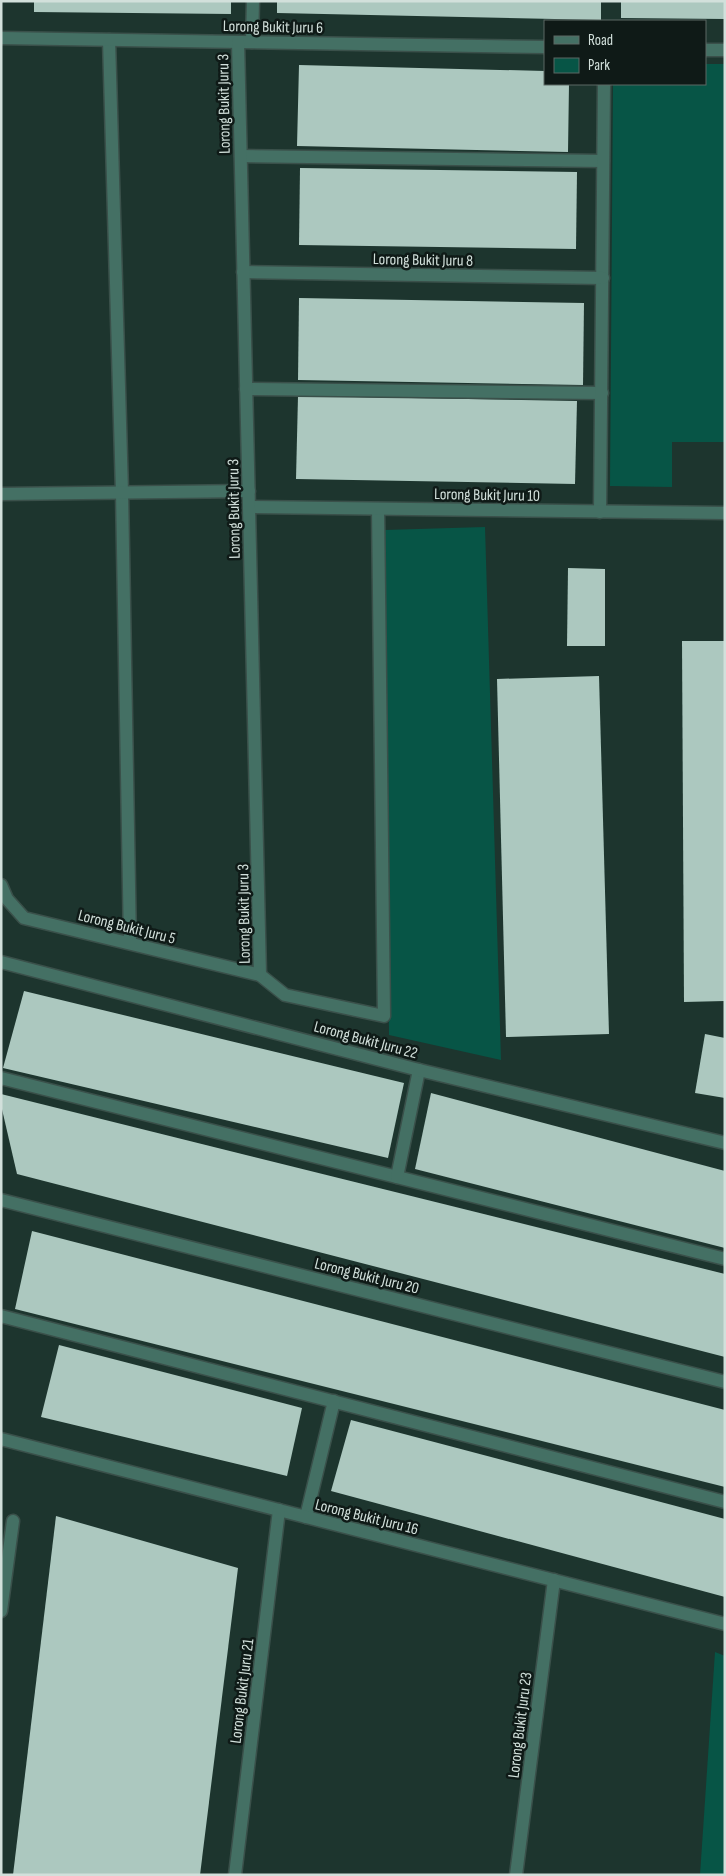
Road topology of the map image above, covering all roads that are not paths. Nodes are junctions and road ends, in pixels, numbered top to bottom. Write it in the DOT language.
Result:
graph roads {
  1 [pos="253,1"];
  2 [pos="1,38"];
  3 [pos="109,40"];
  4 [pos="238,42"];
  5 [pos="252,42"];
  6 [pos="544,47"];
  7 [pos="706,50"];
  8 [pos="725,50"];
  9 [pos="604,85"];
  10 [pos="241,156"];
  11 [pos="603,161"];
  12 [pos="243,272"];
  13 [pos="603,278"];
  14 [pos="246,389"];
  15 [pos="602,393"];
  16 [pos="249,491"];
  17 [pos="122,492"];
  18 [pos="1,494"];
  19 [pos="249,507"];
  20 [pos="378,509"];
  21 [pos="600,512"];
  22 [pos="725,513"];
  23 [pos="1,886"];
  24 [pos="130,943"];
  25 [pos="1,962"];
  26 [pos="260,976"];
  27 [pos="419,1070"];
  28 [pos="1,1078"];
  29 [pos="725,1143"];
  30 [pos="397,1177"];
  31 [pos="1,1200"];
  32 [pos="725,1259"];
  33 [pos="1,1316"];
  34 [pos="725,1382"];
  35 [pos="334,1401"];
  36 [pos="1,1439"];
  37 [pos="725,1502"];
  38 [pos="279,1510"];
  39 [pos="306,1517"];
  40 [pos="13,1521"];
  41 [pos="554,1580"];
  42 [pos="1,1611"];
  43 [pos="725,1624"];
  44 [pos="235,1875"];
  45 [pos="516,1875"];
  1 -- 5 [label="street"];
  2 -- 3 [label="street, Lorong Bukit Juru 6"];
  3 -- 4 [label="street, Lorong Bukit Juru 6"];
  3 -- 17 [label="street"];
  4 -- 5 [label="street, Lorong Bukit Juru 6"];
  4 -- 10 [label="street, Lorong Bukit Juru 3"];
  5 -- 6 [label="street, Lorong Bukit Juru 6"];
  7 -- 8 [label="street"];
  9 -- 11 [label="street"];
  10 -- 11 [label="street"];
  10 -- 12 [label="street, Lorong Bukit Juru 3"];
  11 -- 13 [label="street"];
  12 -- 13 [label="street, Lorong Bukit Juru 8"];
  12 -- 14 [label="street, Lorong Bukit Juru 3"];
  13 -- 15 [label="street"];
  14 -- 15 [label="street"];
  14 -- 16 [label="street, Lorong Bukit Juru 3"];
  15 -- 21 [label="street"];
  16 -- 17 [label="street"];
  16 -- 19 [label="street, Lorong Bukit Juru 3"];
  17 -- 18 [label="street"];
  17 -- 24 [label="street"];
  19 -- 20 [label="street, Lorong Bukit Juru 10"];
  19 -- 26 [label="street, Lorong Bukit Juru 3"];
  20 -- 21 [label="street, Lorong Bukit Juru 10"];
  20 -- 26 [label="street"];
  21 -- 22 [label="street, Lorong Bukit Juru 10"];
  23 -- 24 [label="street, Lorong Bukit Juru 5"];
  24 -- 26 [label="street, Lorong Bukit Juru 5"];
  25 -- 27 [label="street, Lorong Bukit Juru 22"];
  27 -- 29 [label="street, Lorong Bukit Juru 22"];
  27 -- 30 [label="street"];
  28 -- 30 [label="street"];
  30 -- 32 [label="street"];
  31 -- 34 [label="street, Lorong Bukit Juru 20"];
  33 -- 35 [label="street"];
  35 -- 37 [label="street"];
  35 -- 39 [label="street"];
  36 -- 38 [label="street, Lorong Bukit Juru 16"];
  38 -- 39 [label="street, Lorong Bukit Juru 16"];
  38 -- 44 [label="street, Lorong Bukit Juru 21"];
  39 -- 41 [label="street, Lorong Bukit Juru 16"];
  40 -- 42 [label="street"];
  41 -- 43 [label="street, Lorong Bukit Juru 16"];
  41 -- 45 [label="street, Lorong Bukit Juru 23"];
}
